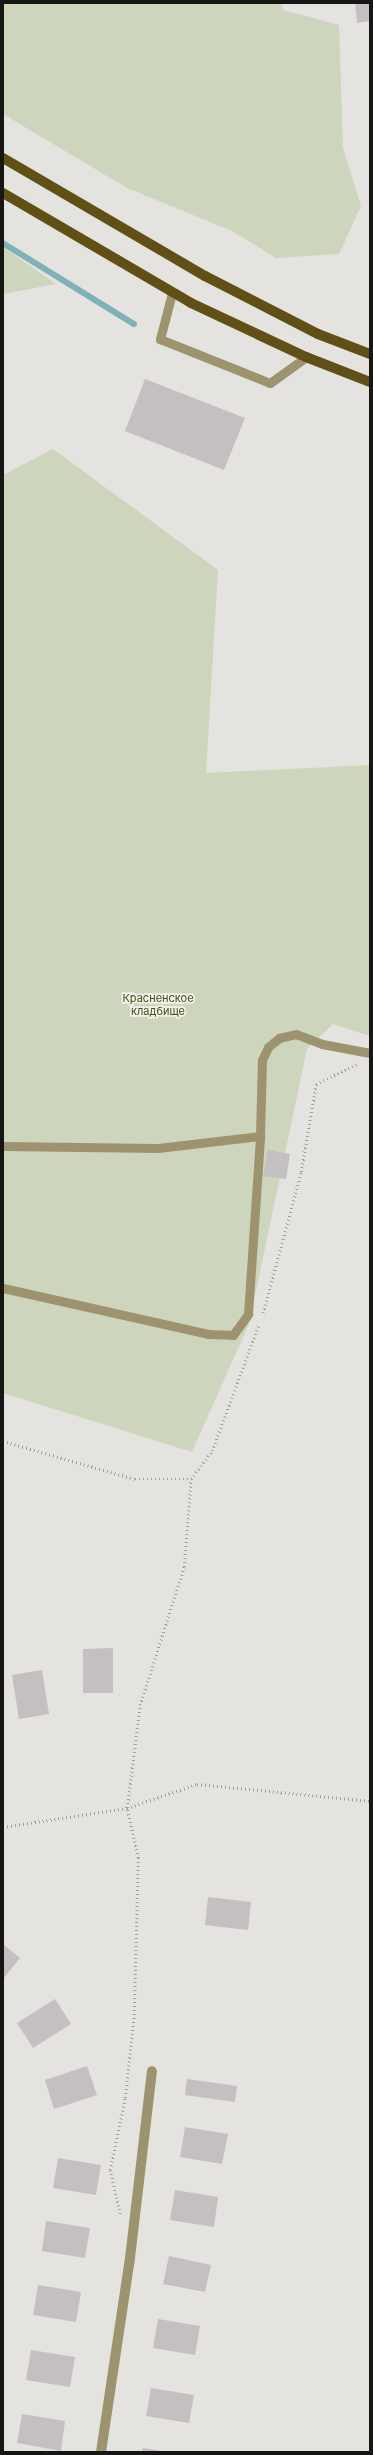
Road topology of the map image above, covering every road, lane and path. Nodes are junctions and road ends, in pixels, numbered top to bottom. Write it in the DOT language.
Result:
graph roads {
  1 [pos="3,158"];
  2 [pos="3,193"];
  3 [pos="172,293"];
  4 [pos="370,354"];
  5 [pos="306,357"];
  6 [pos="370,382"];
  7 [pos="370,1053"];
  8 [pos="364,1065"];
  9 [pos="260,1136"];
  10 [pos="3,1146"];
  11 [pos="3,1288"];
  12 [pos="3,1442"];
  13 [pos="191,1479"];
  14 [pos="370,1801"];
  15 [pos="127,1808"];
  16 [pos="3,1827"];
  17 [pos="152,2071"];
  18 [pos="122,2221"];
  19 [pos="102,2452"];
  1 -- 4 [label="main road"];
  2 -- 3 [label="main road"];
  3 -- 5 [label="main road"];
  3 -- 5 [label="lane"];
  5 -- 6 [label="main road"];
  7 -- 9 [label="lane"];
  8 -- 13 [label="path"];
  9 -- 10 [label="lane"];
  9 -- 11 [label="lane"];
  12 -- 13 [label="path"];
  13 -- 15 [label="path"];
  14 -- 15 [label="path"];
  15 -- 16 [label="path"];
  15 -- 18 [label="path"];
  17 -- 19 [label="street"];
}
